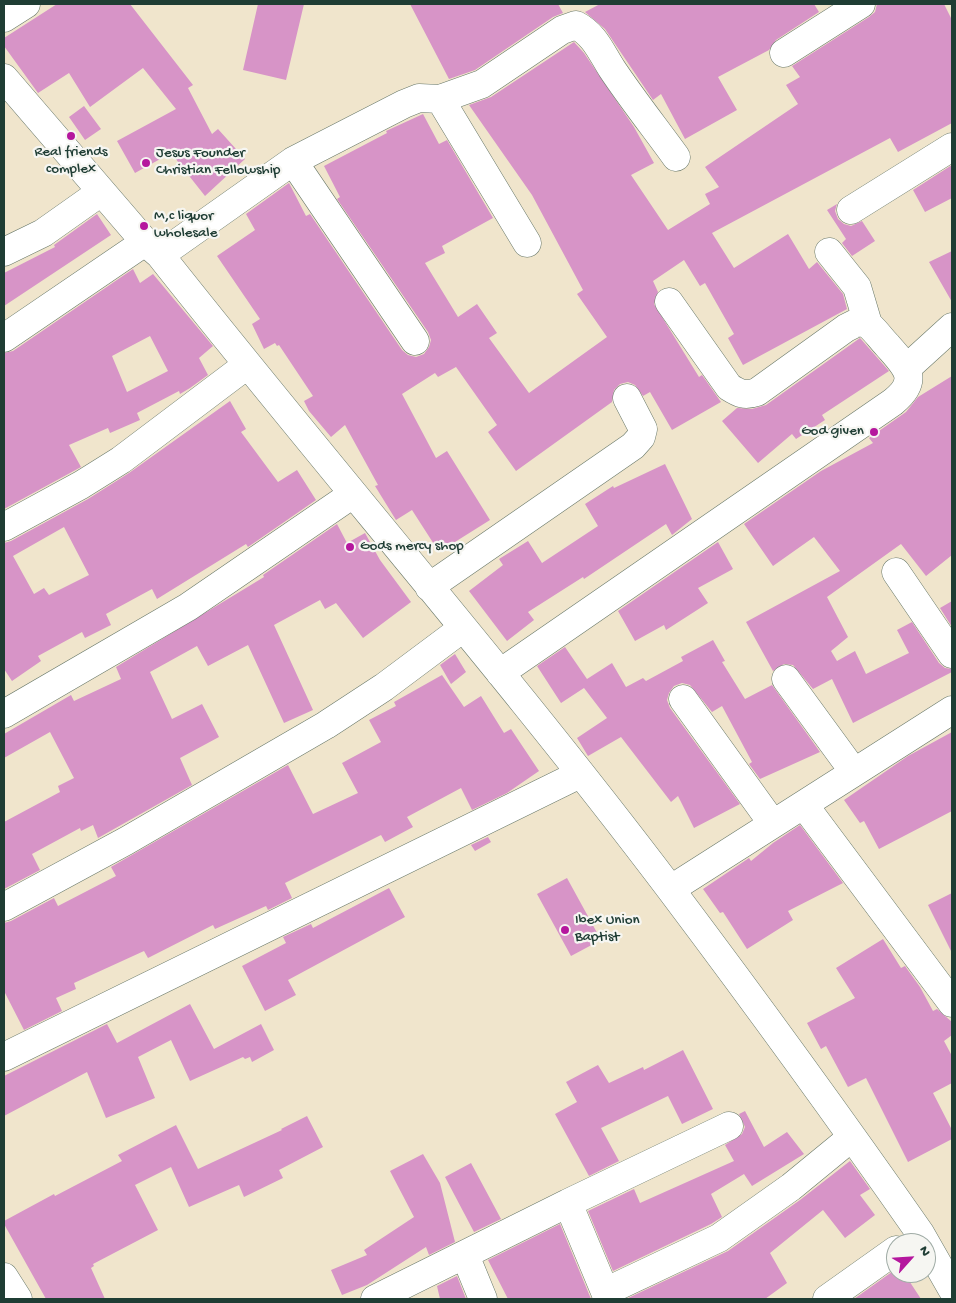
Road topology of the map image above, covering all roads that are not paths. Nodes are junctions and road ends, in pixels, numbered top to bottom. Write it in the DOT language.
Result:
graph roads {
  1 [pos="26,4"];
  2 [pos="861,4"];
  3 [pos="571,14"];
  4 [pos="4,18"];
  5 [pos="784,54"];
  6 [pos="4,78"];
  7 [pos="440,99"];
  8 [pos="952,148"];
  9 [pos="676,157"];
  10 [pos="293,161"];
  11 [pos="101,192"];
  12 [pos="851,210"];
  13 [pos="528,243"];
  14 [pos="152,248"];
  15 [pos="4,252"];
  16 [pos="829,252"];
  17 [pos="669,302"];
  18 [pos="868,324"];
  19 [pos="952,327"];
  20 [pos="4,338"];
  21 [pos="415,341"];
  22 [pos="247,365"];
  23 [pos="907,368"];
  24 [pos="627,398"];
  25 [pos="353,494"];
  26 [pos="4,527"];
  27 [pos="896,572"];
  28 [pos="429,587"];
  29 [pos="463,628"];
  30 [pos="952,654"];
  31 [pos="500,673"];
  32 [pos="786,679"];
  33 [pos="683,699"];
  34 [pos="4,714"];
  35 [pos="951,714"];
  36 [pos="854,772"];
  37 [pos="580,774"];
  38 [pos="804,805"];
  39 [pos="773,824"];
  40 [pos="671,889"];
  41 [pos="4,907"];
  42 [pos="952,1003"];
  43 [pos="4,1057"];
  44 [pos="729,1126"];
  45 [pos="852,1137"];
  46 [pos="568,1204"];
  47 [pos="910,1233"];
  48 [pos="465,1255"];
  49 [pos="886,1257"];
  50 [pos="936,1267"];
  51 [pos="4,1277"];
  52 [pos="952,1287"];
  53 [pos="606,1296"];
  54 [pos="379,1298"];
  55 [pos="18,1299"];
  56 [pos="483,1299"];
  57 [pos="827,1299"];
  1 -- 4 [label="street"];
  2 -- 5 [label="street"];
  3 -- 7 [label="street"];
  3 -- 9 [label="street"];
  6 -- 11 [label="street"];
  7 -- 10 [label="street"];
  7 -- 13 [label="street"];
  8 -- 12 [label="street"];
  10 -- 14 [label="street"];
  10 -- 21 [label="street"];
  11 -- 14 [label="street"];
  11 -- 15 [label="street"];
  14 -- 20 [label="street"];
  14 -- 22 [label="street"];
  16 -- 18 [label="street"];
  17 -- 18 [label="street"];
  18 -- 23 [label="street"];
  19 -- 23 [label="street"];
  22 -- 25 [label="street"];
  22 -- 26 [label="street"];
  23 -- 31 [label="street"];
  24 -- 28 [label="street"];
  25 -- 28 [label="street"];
  25 -- 34 [label="street"];
  27 -- 30 [label="street"];
  28 -- 29 [label="street"];
  29 -- 31 [label="street"];
  29 -- 41 [label="street"];
  31 -- 37 [label="street"];
  32 -- 36 [label="street"];
  33 -- 39 [label="street"];
  35 -- 36 [label="street"];
  36 -- 38 [label="street"];
  37 -- 40 [label="street"];
  37 -- 43 [label="street"];
  38 -- 39 [label="street"];
  38 -- 42 [label="street"];
  39 -- 40 [label="street"];
  40 -- 45 [label="street"];
  44 -- 46 [label="street"];
  45 -- 47 [label="street"];
  45 -- 53 [label="street"];
  46 -- 48 [label="street"];
  46 -- 53 [label="street"];
  48 -- 54 [label="street"];
  48 -- 56 [label="street"];
  49 -- 57 [label="street"];
  50 -- 52 [label="street"];
  51 -- 55 [label="street"];
}
